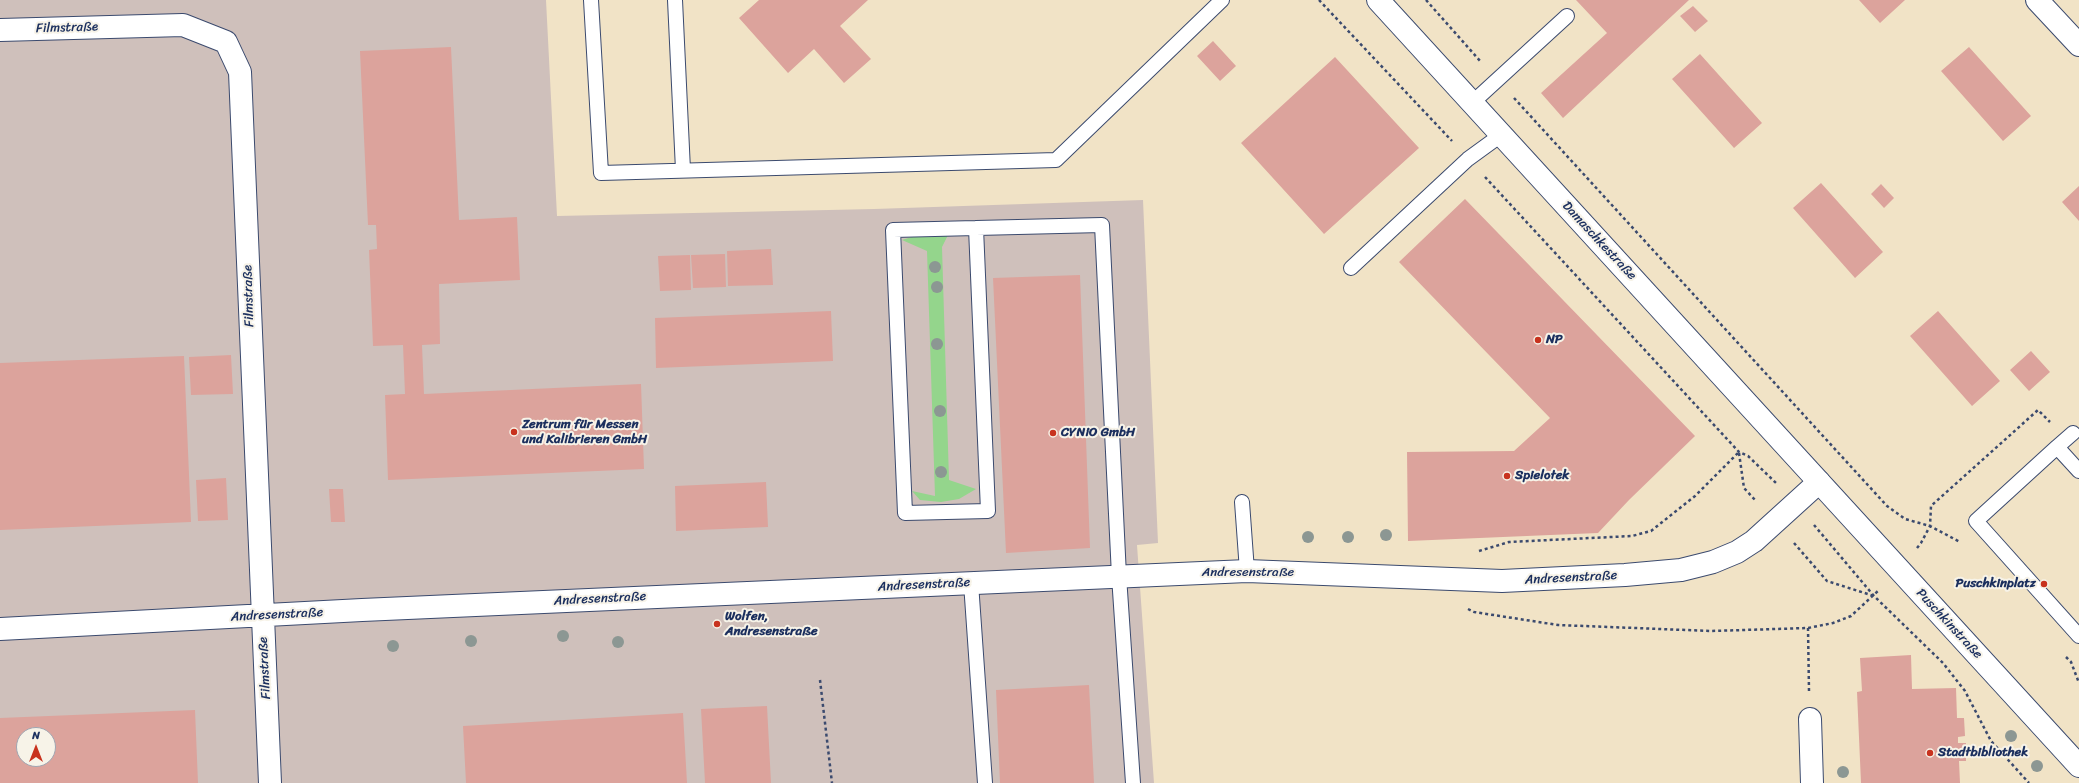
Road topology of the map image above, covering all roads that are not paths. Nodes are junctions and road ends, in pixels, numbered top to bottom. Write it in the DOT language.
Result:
graph roads {
  1 [pos="591,0"];
  2 [pos="675,0"];
  3 [pos="1222,0"];
  4 [pos="1378,0"];
  5 [pos="2037,0"];
  6 [pos="1568,16"];
  7 [pos="0,30"];
  8 [pos="2079,45"];
  9 [pos="1472,103"];
  10 [pos="1501,135"];
  11 [pos="683,170"];
  12 [pos="976,228"];
  13 [pos="1351,268"];
  14 [pos="2072,433"];
  15 [pos="2057,447"];
  16 [pos="2079,471"];
  17 [pos="1819,482"];
  18 [pos="1242,502"];
  19 [pos="1247,571"];
  20 [pos="1119,576"];
  21 [pos="971,583"];
  22 [pos="263,616"];
  23 [pos="0,629"];
  24 [pos="2079,636"];
  25 [pos="1810,719"];
  26 [pos="2079,766"];
  27 [pos="270,783"];
  28 [pos="985,783"];
  29 [pos="1132,783"];
  30 [pos="1812,783"];
  1 -- 11 [label="lane"];
  2 -- 11 [label="lane"];
  3 -- 11 [label="lane"];
  4 -- 9 [label="street, Damaschkestraße"];
  5 -- 8 [label="street"];
  6 -- 9 [label="lane"];
  7 -- 22 [label="street, Filmstraße"];
  9 -- 10 [label="street, Damaschkestraße"];
  10 -- 13 [label="lane"];
  10 -- 17 [label="street, Damaschkestraße"];
  12 -- 12 [label="lane"];
  12 -- 20 [label="lane"];
  14 -- 15 [label="lane"];
  15 -- 16 [label="lane"];
  15 -- 24 [label="lane"];
  17 -- 19 [label="street, Andresenstraße"];
  17 -- 26 [label="street, Puschkinstraße"];
  18 -- 19 [label="lane"];
  19 -- 20 [label="street, Andresenstraße"];
  20 -- 21 [label="street, Andresenstraße"];
  20 -- 29 [label="lane"];
  21 -- 22 [label="street, Andresenstraße"];
  21 -- 28 [label="lane"];
  22 -- 23 [label="street, Andresenstraße"];
  22 -- 27 [label="street, Filmstraße"];
  25 -- 30 [label="street"];
}
